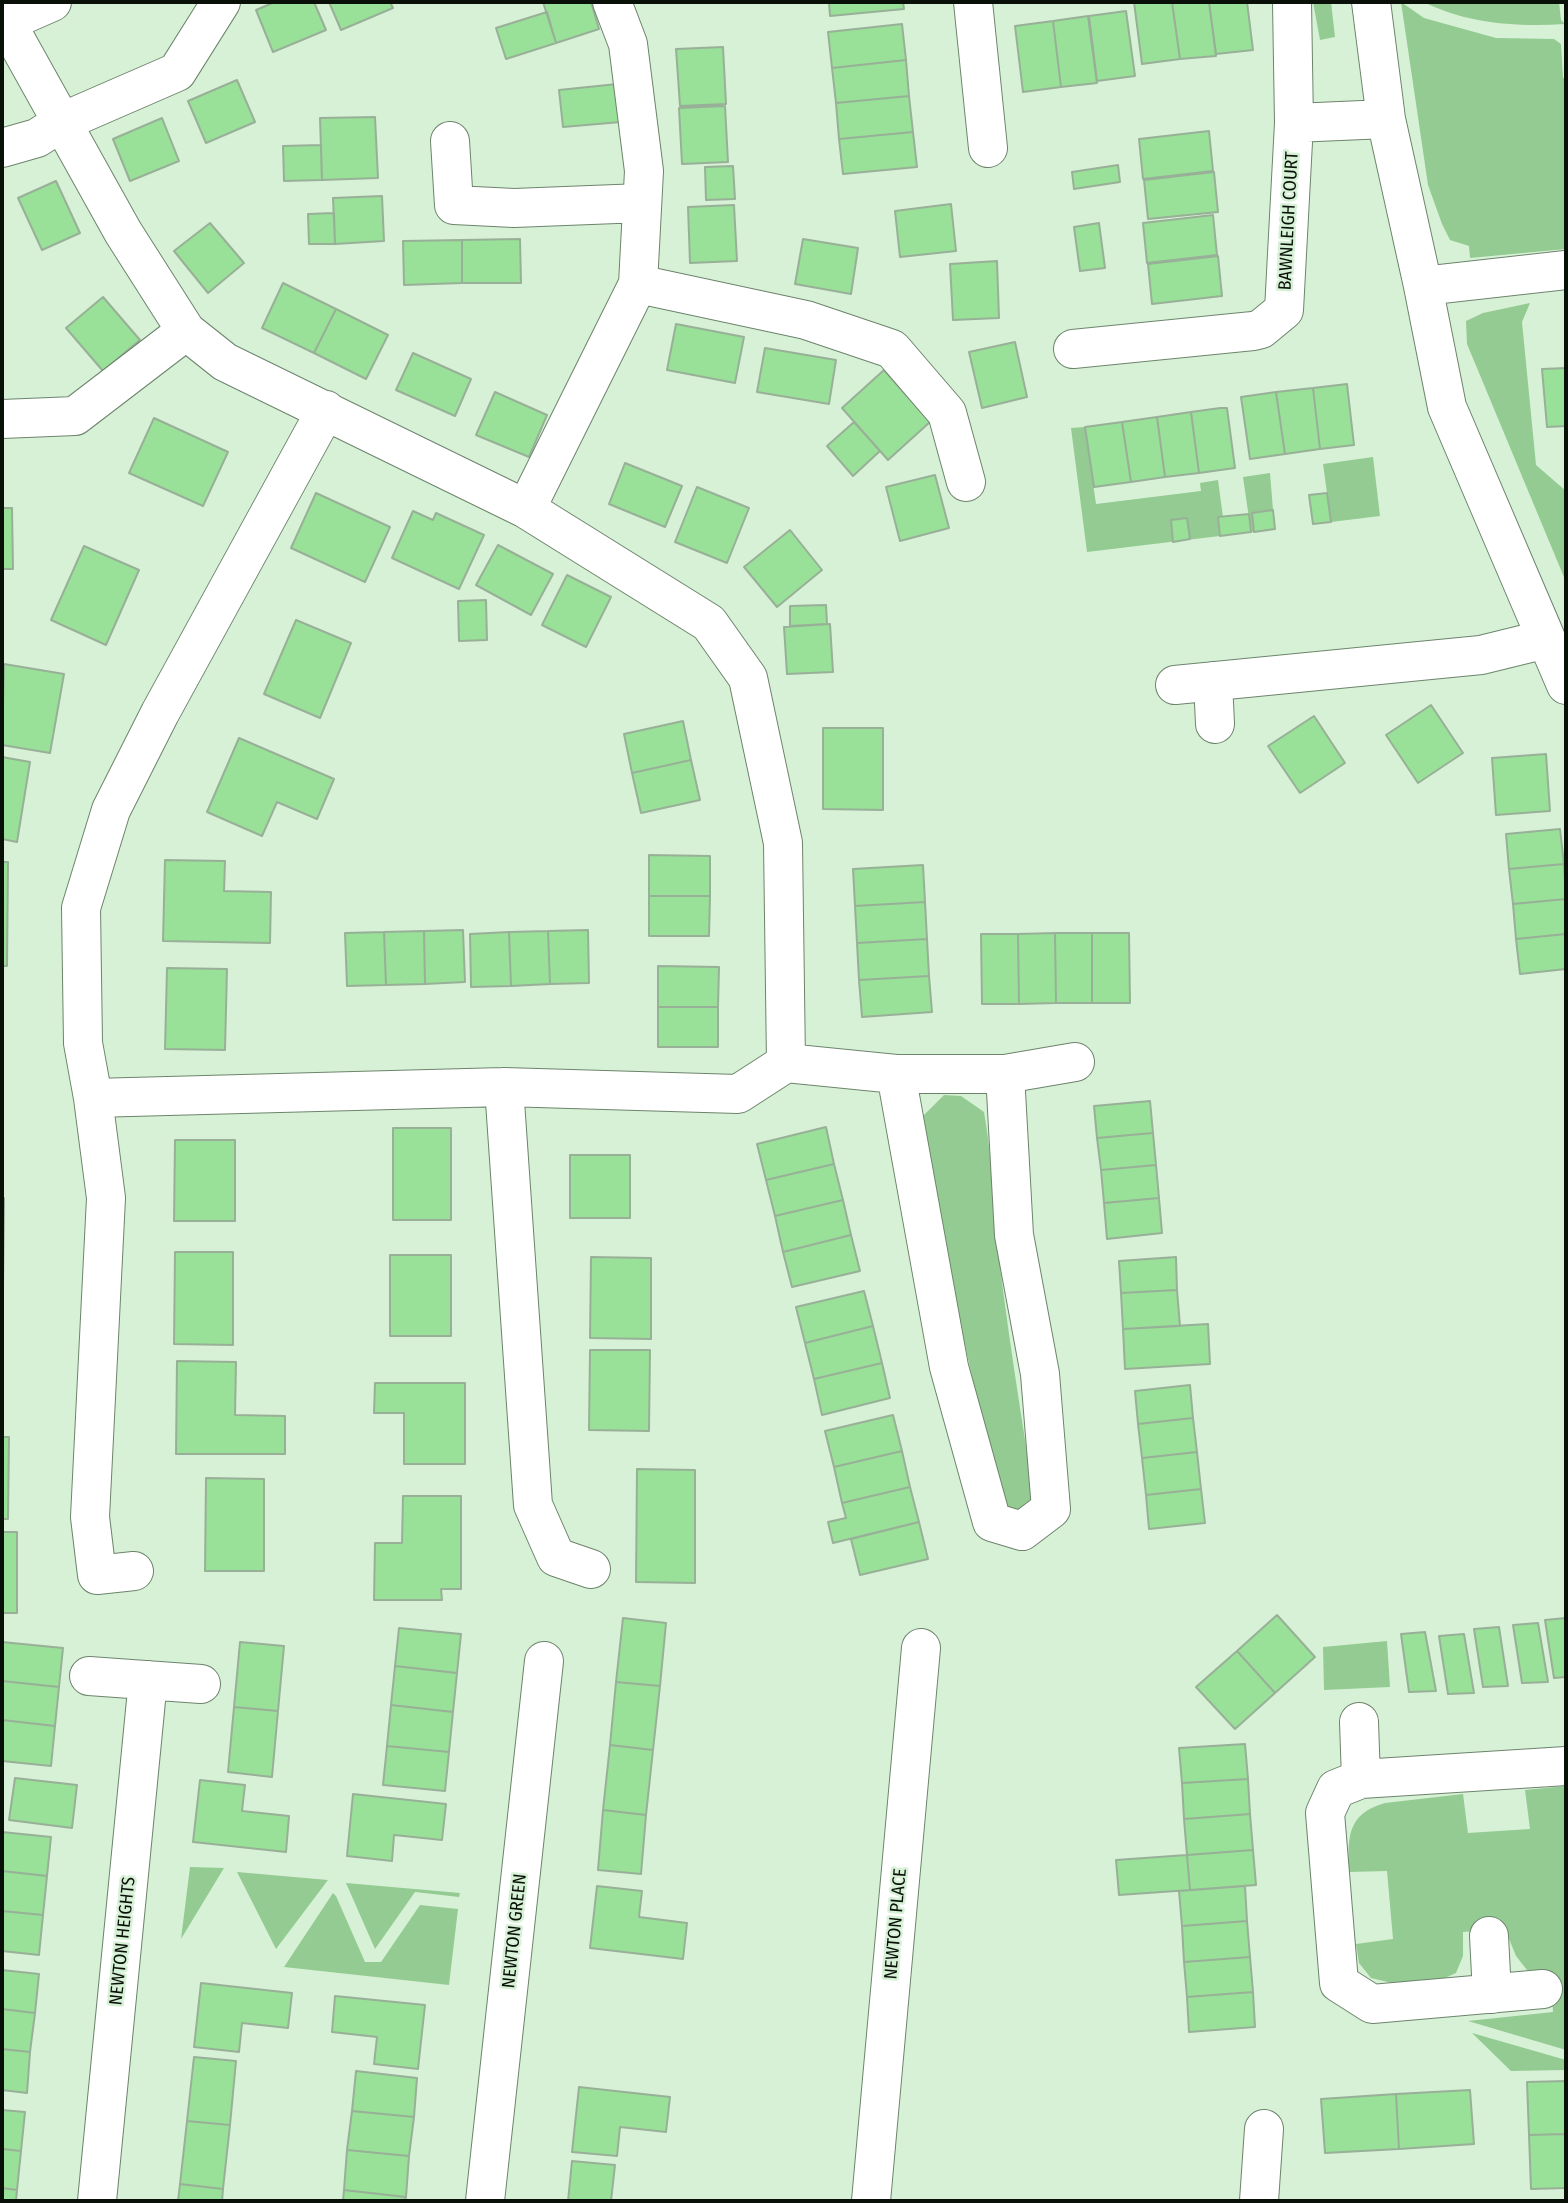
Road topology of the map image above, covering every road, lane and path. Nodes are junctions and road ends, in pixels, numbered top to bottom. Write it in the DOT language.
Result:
graph roads {
  1 [pos="52,2"];
  2 [pos="222,2"];
  3 [pos="612,2"];
  4 [pos="973,2"];
  5 [pos="1292,2"];
  6 [pos="1371,2"];
  7 [pos="4,23"];
  8 [pos="1386,119"];
  9 [pos="62,122"];
  10 [pos="1294,123"];
  11 [pos="450,141"];
  12 [pos="2,148"];
  13 [pos="988,148"];
  14 [pos="642,203"];
  15 [pos="1566,270"];
  16 [pos="638,284"];
  17 [pos="1423,286"];
  18 [pos="186,331"];
  19 [pos="1073,349"];
  20 [pos="326,410"];
  21 [pos="2,419"];
  22 [pos="966,482"];
  23 [pos="526,509"];
  24 [pos="1546,639"];
  25 [pos="1213,681"];
  26 [pos="1175,685"];
  27 [pos="1566,685"];
  28 [pos="1215,724"];
  29 [pos="1075,1062"];
  30 [pos="786,1063"];
  31 [pos="896,1074"];
  32 [pos="1005,1074"];
  33 [pos="504,1087"];
  34 [pos="93,1098"];
  35 [pos="561,1567"];
  36 [pos="134,1571"];
  37 [pos="920,1648"];
  38 [pos="544,1661"];
  39 [pos="89,1676"];
  40 [pos="148,1680"];
  41 [pos="201,1684"];
  42 [pos="1359,1722"];
  43 [pos="1566,1766"];
  44 [pos="1361,1779"];
  45 [pos="1489,1936"];
  46 [pos="1543,1989"];
  47 [pos="1492,1994"];
  48 [pos="1264,2129"];
  49 [pos="97,2201"];
  50 [pos="485,2201"];
  51 [pos="871,2201"];
  52 [pos="1258,2201"];
  1 -- 7 [label="street"];
  2 -- 9 [label="street"];
  3 -- 14 [label="street"];
  4 -- 13 [label="street"];
  5 -- 10 [label="street, BAWNLEIGH COURT"];
  6 -- 8 [label="street"];
  7 -- 9 [label="street"];
  8 -- 10 [label="street"];
  8 -- 17 [label="street"];
  9 -- 12 [label="street"];
  9 -- 18 [label="street"];
  10 -- 19 [label="street, BAWNLEIGH COURT"];
  11 -- 14 [label="street"];
  14 -- 16 [label="street"];
  15 -- 17 [label="street"];
  16 -- 22 [label="street"];
  16 -- 23 [label="street"];
  17 -- 24 [label="street"];
  18 -- 20 [label="street"];
  18 -- 21 [label="street"];
  20 -- 23 [label="street"];
  20 -- 34 [label="street"];
  23 -- 30 [label="street"];
  24 -- 25 [label="street"];
  24 -- 27 [label="street"];
  25 -- 26 [label="street"];
  25 -- 28 [label="street"];
  29 -- 32 [label="street"];
  30 -- 31 [label="street"];
  30 -- 33 [label="street"];
  31 -- 32 [label="street"];
  31 -- 32 [label="street"];
  33 -- 34 [label="street"];
  33 -- 35 [label="street"];
  34 -- 36 [label="street"];
  37 -- 51 [label="street, NEWTON PLACE"];
  38 -- 50 [label="street, NEWTON GREEN"];
  39 -- 40 [label="street"];
  40 -- 41 [label="street"];
  40 -- 49 [label="street, NEWTON HEIGHTS"];
  42 -- 44 [label="street"];
  43 -- 44 [label="street"];
  44 -- 47 [label="street"];
  45 -- 47 [label="street"];
  46 -- 47 [label="street"];
  48 -- 52 [label="street"];
}
